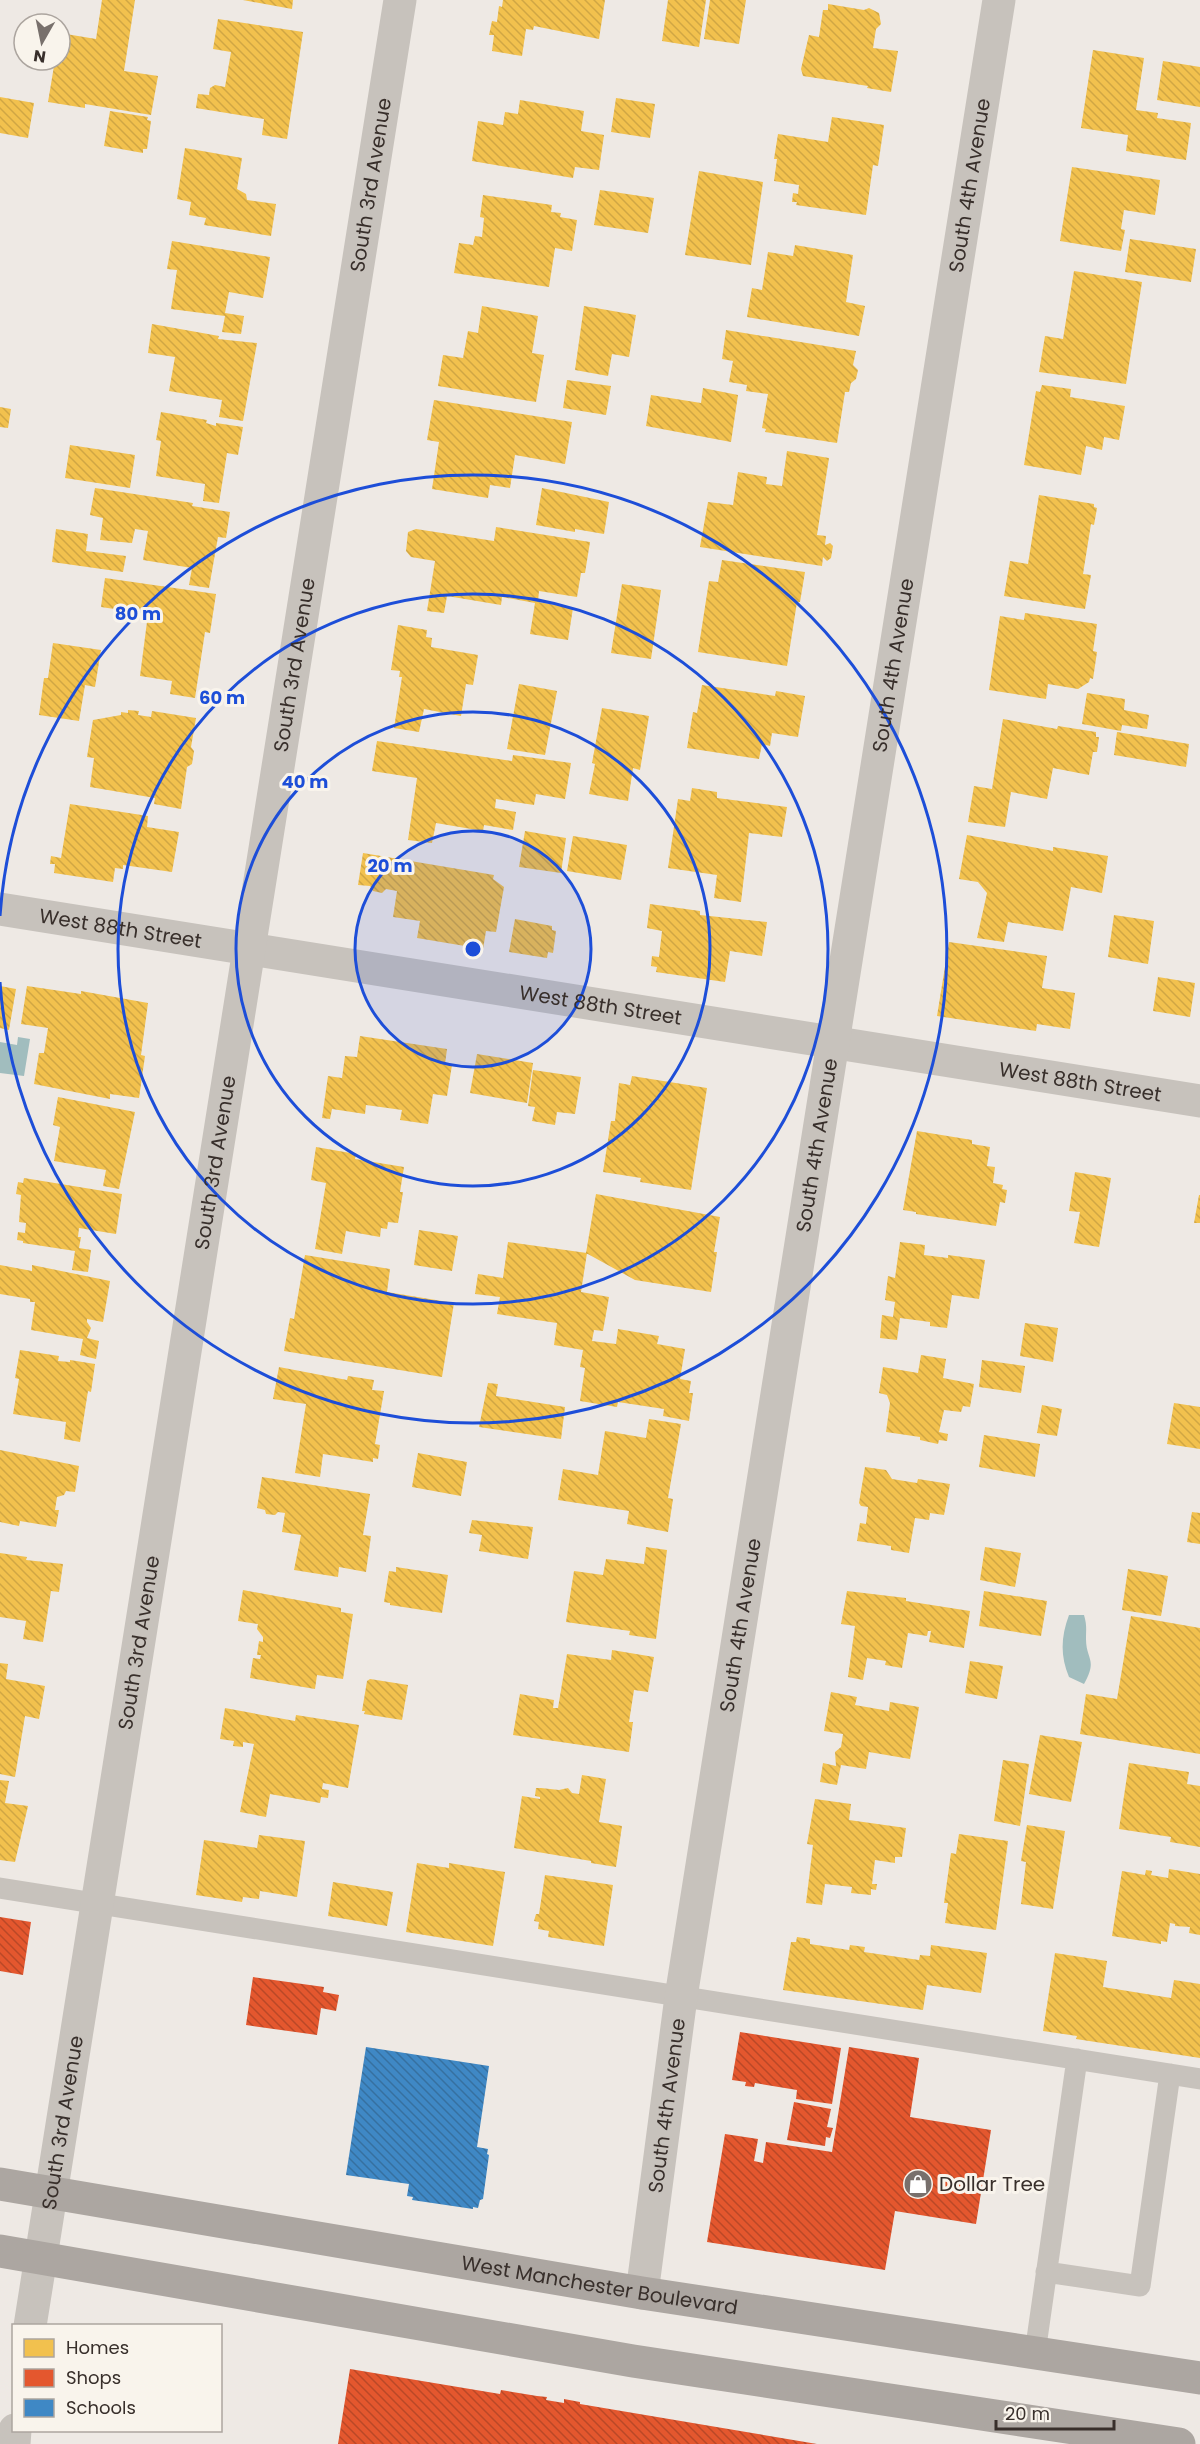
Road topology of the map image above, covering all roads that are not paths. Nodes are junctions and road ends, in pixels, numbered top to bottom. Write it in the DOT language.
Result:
graph roads {
  1 [pos="400,0"];
  2 [pos="999,0"];
  3 [pos="0,909"];
  4 [pos="250,949"];
  5 [pos="832,1043"];
  6 [pos="1200,1101"];
  7 [pos="0,1888"];
  8 [pos="99,1904"];
  9 [pos="681,1997"];
  10 [pos="1077,2059"];
  11 [pos="1170,2074"];
  12 [pos="1200,2079"];
  13 [pos="0,2184"];
  14 [pos="51,2192"];
  15 [pos="0,2251"];
  16 [pos="39,2258"];
  17 [pos="1046,2272"];
  18 [pos="642,2293"];
  19 [pos="30,2324"];
  20 [pos="1035,2353"];
  21 [pos="1200,2378"];
  22 [pos="1179,2444"];
  1 -- 4 [label="street, South 3rd Avenue"];
  2 -- 5 [label="street, South 4th Avenue"];
  3 -- 4 [label="street, West 88th Street"];
  4 -- 5 [label="street, West 88th Street"];
  4 -- 8 [label="street, South 3rd Avenue"];
  5 -- 6 [label="street, West 88th Street"];
  5 -- 9 [label="street, South 4th Avenue"];
  7 -- 8 [label="lane"];
  8 -- 9 [label="lane"];
  8 -- 14 [label="street, South 3rd Avenue"];
  9 -- 10 [label="lane"];
  9 -- 18 [label="street, South 4th Avenue"];
  10 -- 11 [label="lane"];
  10 -- 17 [label="lane"];
  11 -- 12 [label="lane"];
  11 -- 17 [label="lane"];
  13 -- 14 [label="main road, West Manchester Boulevard"];
  14 -- 16 [label="street, South 3rd Avenue"];
  14 -- 18 [label="main road, West Manchester Boulevard"];
  15 -- 16 [label="main road"];
  16 -- 19 [label="street, South 3rd Avenue"];
  16 -- 22 [label="main road"];
  17 -- 20 [label="lane"];
  18 -- 20 [label="main road, West Manchester Boulevard"];
  20 -- 21 [label="main road, West Manchester Boulevard"];
}
